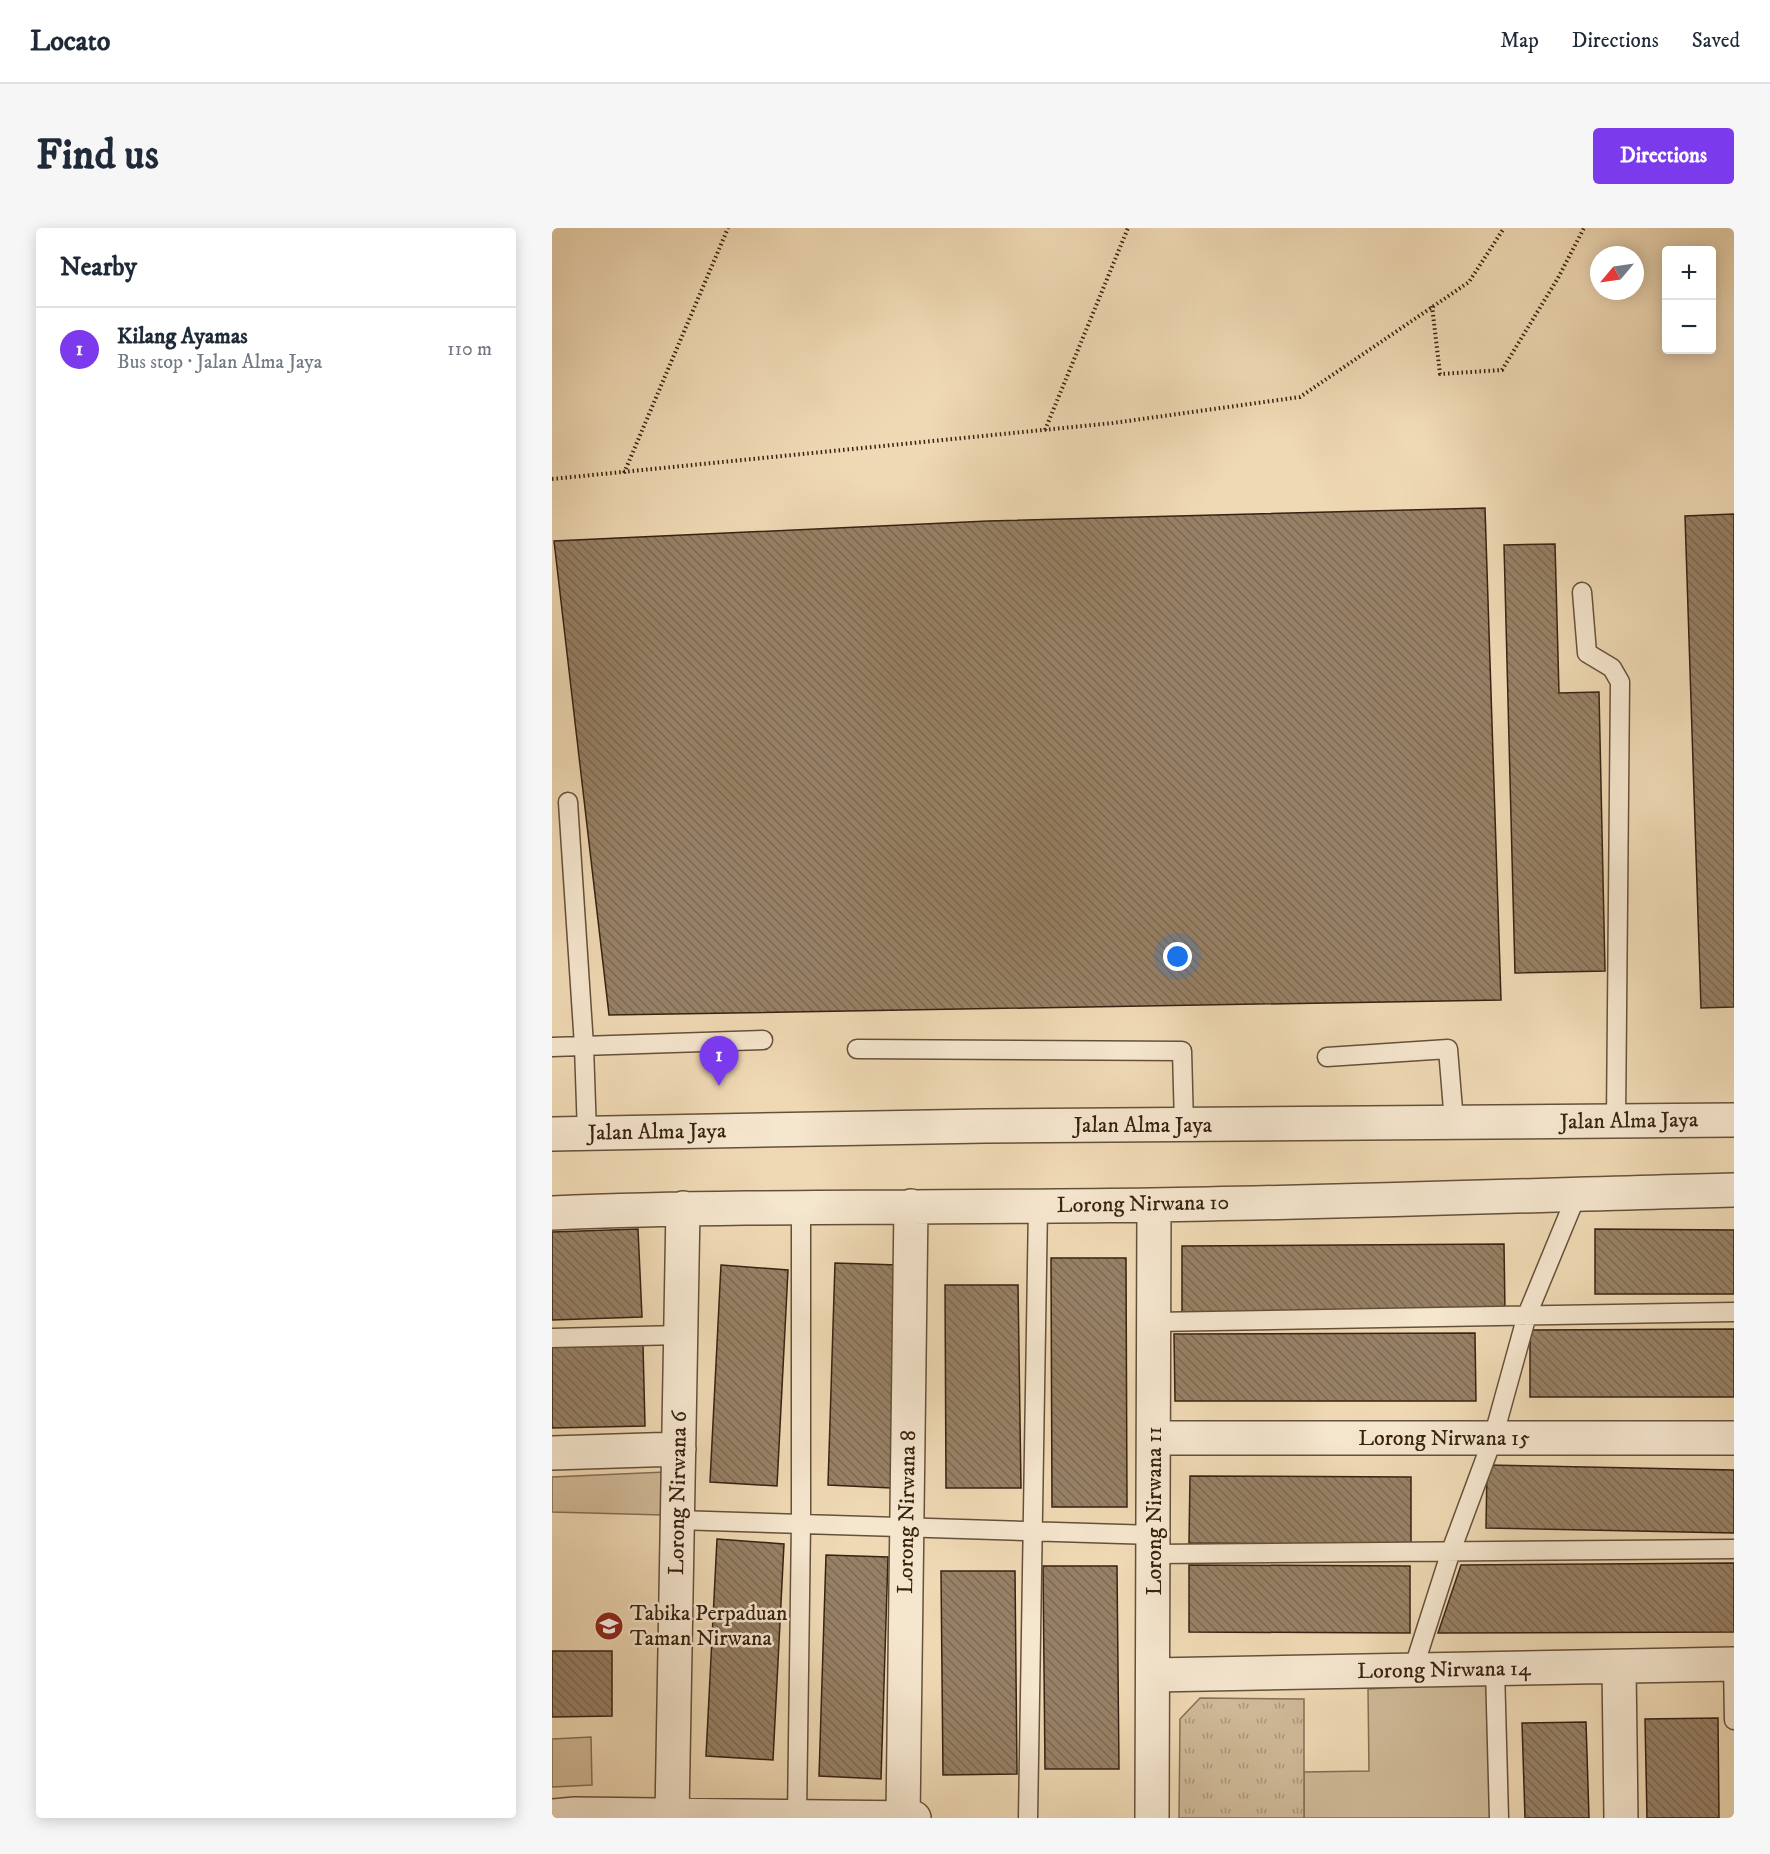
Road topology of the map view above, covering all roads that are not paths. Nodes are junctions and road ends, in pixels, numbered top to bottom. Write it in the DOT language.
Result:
graph roads {
  1 [pos="1582,592"];
  2 [pos="568,802"];
  3 [pos="763,1040"];
  4 [pos="584,1046"];
  5 [pos="552,1047"];
  6 [pos="857,1049"];
  7 [pos="1327,1057"];
  8 [pos="1734,1120"];
  9 [pos="1455,1122"];
  10 [pos="1616,1122"];
  11 [pos="1184,1125"];
  12 [pos="552,1134"];
  13 [pos="587,1134"];
  14 [pos="1734,1190"];
  15 [pos="1577,1194"];
  16 [pos="1154,1205"];
  17 [pos="911,1206"];
  18 [pos="1038,1206"];
  19 [pos="683,1208"];
  20 [pos="801,1209"];
  21 [pos="552,1213"];
  22 [pos="1734,1312"];
  23 [pos="1527,1315"];
  24 [pos="1154,1322"];
  25 [pos="681,1335"];
  26 [pos="552,1338"];
  27 [pos="1154,1438"];
  28 [pos="1493,1438"];
  29 [pos="1734,1438"];
  30 [pos="679,1449"];
  31 [pos="552,1453"];
  32 [pos="677,1520"];
  33 [pos="801,1523"];
  34 [pos="907,1527"];
  35 [pos="1033,1531"];
  36 [pos="1154,1544"];
  37 [pos="1734,1549"];
  38 [pos="1451,1551"];
  39 [pos="1734,1664"];
  40 [pos="1619,1666"];
  41 [pos="1495,1669"];
  42 [pos="1413,1670"];
  43 [pos="1154,1675"];
  44 [pos="1734,1720"];
  45 [pos="552,1815"];
  46 [pos="672,1815"];
  47 [pos="797,1816"];
  48 [pos="903,1818"];
  49 [pos="914,1818"];
  50 [pos="1028,1818"];
  51 [pos="1152,1818"];
  52 [pos="1499,1818"];
  53 [pos="1621,1818"];
  1 -- 10 [label="lane"];
  2 -- 4 [label="lane"];
  3 -- 4 [label="lane"];
  4 -- 5 [label="lane"];
  4 -- 13 [label="lane"];
  6 -- 11 [label="lane"];
  7 -- 9 [label="lane"];
  8 -- 10 [label="street, Jalan Alma Jaya"];
  9 -- 10 [label="street, Jalan Alma Jaya"];
  9 -- 11 [label="street, Jalan Alma Jaya"];
  11 -- 13 [label="street, Jalan Alma Jaya"];
  12 -- 13 [label="street, Jalan Alma Jaya"];
  14 -- 15 [label="street, Lorong Nirwana 10"];
  15 -- 16 [label="street, Lorong Nirwana 10"];
  15 -- 23 [label="lane"];
  16 -- 18 [label="street, Lorong Nirwana 10"];
  16 -- 24 [label="street, Lorong Nirwana 11"];
  17 -- 18 [label="street, Lorong Nirwana 10"];
  17 -- 20 [label="street, Lorong Nirwana 10"];
  17 -- 34 [label="street, Lorong Nirwana 8"];
  18 -- 35 [label="lane"];
  19 -- 20 [label="street, Lorong Nirwana 10"];
  19 -- 21 [label="street, Lorong Nirwana 10"];
  19 -- 25 [label="street, Lorong Nirwana 6"];
  20 -- 33 [label="lane"];
  22 -- 23 [label="lane"];
  23 -- 24 [label="lane"];
  23 -- 28 [label="lane"];
  24 -- 27 [label="street, Lorong Nirwana 11"];
  25 -- 26 [label="lane"];
  25 -- 30 [label="street, Lorong Nirwana 6"];
  27 -- 28 [label="street, Lorong Nirwana 15"];
  27 -- 36 [label="street, Lorong Nirwana 11"];
  28 -- 29 [label="street, Lorong Nirwana 15"];
  28 -- 38 [label="lane"];
  30 -- 31 [label="street"];
  30 -- 32 [label="street, Lorong Nirwana 6"];
  32 -- 33 [label="lane"];
  32 -- 46 [label="street, Lorong Nirwana 6"];
  33 -- 34 [label="lane"];
  33 -- 47 [label="lane"];
  34 -- 35 [label="lane"];
  34 -- 48 [label="street, Lorong Nirwana 8"];
  35 -- 36 [label="lane"];
  35 -- 50 [label="lane"];
  36 -- 38 [label="lane"];
  36 -- 43 [label="street, Lorong Nirwana 11"];
  37 -- 38 [label="lane"];
  38 -- 42 [label="lane"];
  39 -- 40 [label="street, Lorong Nirwana 14"];
  39 -- 44 [label="lane"];
  40 -- 41 [label="street, Lorong Nirwana 14"];
  40 -- 53 [label="street"];
  41 -- 42 [label="street, Lorong Nirwana 14"];
  41 -- 52 [label="lane"];
  42 -- 43 [label="street, Lorong Nirwana 14"];
  43 -- 51 [label="street, Lorong Nirwana 11"];
  45 -- 46 [label="street"];
  46 -- 47 [label="street"];
  47 -- 48 [label="street"];
  48 -- 49 [label="street"];
}
